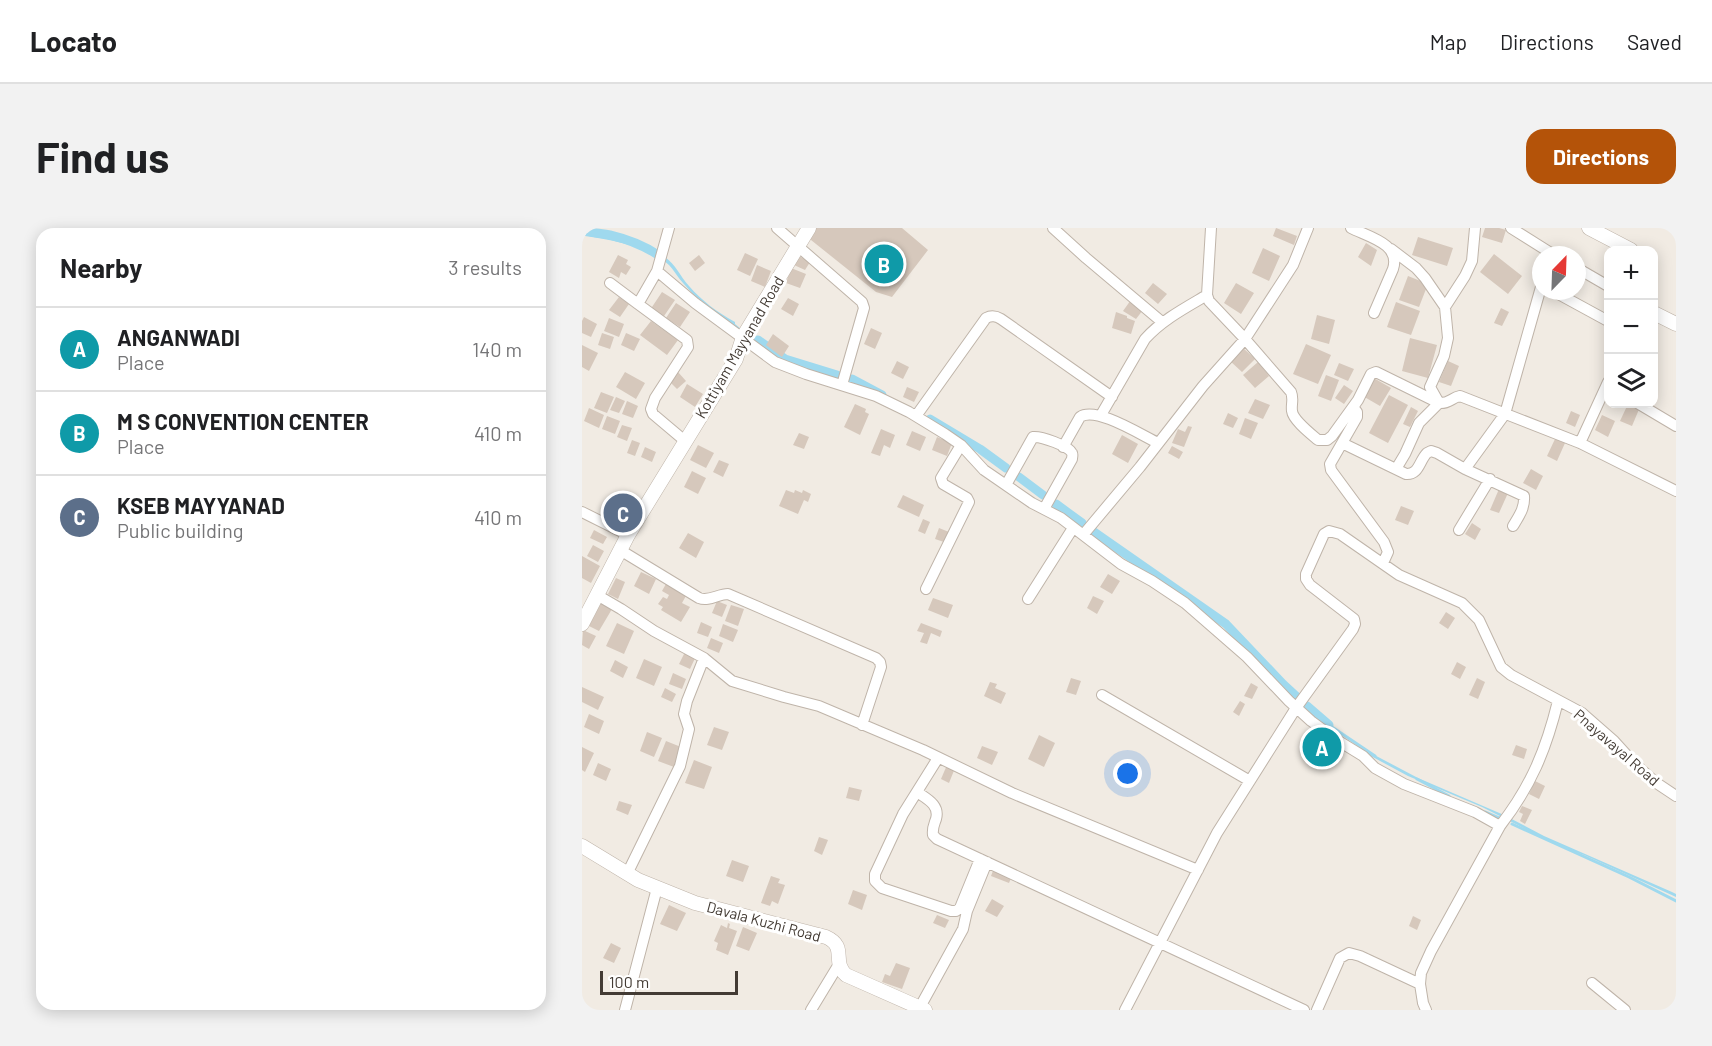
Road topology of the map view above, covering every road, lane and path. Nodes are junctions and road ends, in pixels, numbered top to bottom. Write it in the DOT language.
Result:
graph roads {
  1 [pos="669,228"];
  2 [pos="777,228"];
  3 [pos="809,228"];
  4 [pos="1053,228"];
  5 [pos="1211,228"];
  6 [pos="1308,228"];
  7 [pos="1351,228"];
  8 [pos="1475,228"];
  9 [pos="1511,228"];
  10 [pos="1589,228"];
  11 [pos="798,245"];
  12 [pos="1540,246"];
  13 [pos="1623,246"];
  14 [pos="1392,249"];
  15 [pos="659,262"];
  16 [pos="1586,273"];
  17 [pos="610,283"];
  18 [pos="1604,284"];
  19 [pos="1207,295"];
  20 [pos="1537,300"];
  21 [pos="1570,300"];
  22 [pos="638,304"];
  23 [pos="1445,308"];
  24 [pos="1374,313"];
  25 [pos="1658,315"];
  26 [pos="1604,319"];
  27 [pos="1162,322"];
  28 [pos="1676,324"];
  29 [pos="743,338"];
  30 [pos="1245,339"];
  31 [pos="842,385"];
  32 [pos="1604,392"];
  33 [pos="1112,397"];
  34 [pos="1358,400"];
  35 [pos="1439,403"];
  36 [pos="1646,408"];
  37 [pos="1505,414"];
  38 [pos="1101,415"];
  39 [pos="916,416"];
  40 [pos="1676,426"];
  41 [pos="685,441"];
  42 [pos="1158,443"];
  43 [pos="1342,443"];
  44 [pos="1580,443"];
  45 [pos="961,445"];
  46 [pos="1063,447"];
  47 [pos="1396,469"];
  48 [pos="1465,469"];
  49 [pos="1490,479"];
  50 [pos="1006,485"];
  51 [pos="1676,491"];
  52 [pos="1044,509"];
  53 [pos="582,512"];
  54 [pos="1513,526"];
  55 [pos="1073,528"];
  56 [pos="1459,530"];
  57 [pos="628,535"];
  58 [pos="1083,535"];
  59 [pos="620,550"];
  60 [pos="1383,563"];
  61 [pos="926,590"];
  62 [pos="597,595"];
  63 [pos="1028,599"];
  64 [pos="582,624"];
  65 [pos="704,658"];
  66 [pos="1102,694"];
  67 [pos="1558,701"];
  68 [pos="1296,708"];
  69 [pos="862,725"];
  70 [pos="938,758"];
  71 [pos="1250,781"];
  72 [pos="917,792"];
  73 [pos="1676,796"];
  74 [pos="1500,826"];
  75 [pos="582,846"];
  76 [pos="983,860"];
  77 [pos="1198,870"];
  78 [pos="627,874"];
  79 [pos="657,888"];
  80 [pos="1160,943"];
  81 [pos="839,964"];
  82 [pos="1592,983"];
  83 [pos="1420,984"];
  84 [pos="922,1009"];
  85 [pos="625,1010"];
  86 [pos="811,1010"];
  87 [pos="1125,1010"];
  88 [pos="1304,1010"];
  89 [pos="1317,1010"];
  90 [pos="1426,1010"];
  91 [pos="1625,1010"];
  1 -- 15 [label="street"];
  2 -- 11 [label="street"];
  3 -- 11 [label="street, Kottiyam Mayyanad Road"];
  4 -- 27 [label="street"];
  5 -- 19 [label="street"];
  6 -- 30 [label="street"];
  7 -- 14 [label="street"];
  8 -- 23 [label="street"];
  9 -- 12 [label="street"];
  10 -- 13 [label="street"];
  11 -- 29 [label="street, Kottiyam Mayyanad Road"];
  11 -- 31 [label="street"];
  14 -- 23 [label="street"];
  14 -- 24 [label="street"];
  15 -- 22 [label="street"];
  15 -- 29 [label="street"];
  16 -- 18 [label="street"];
  17 -- 22 [label="street"];
  19 -- 27 [label="street"];
  19 -- 30 [label="street"];
  20 -- 37 [label="street"];
  21 -- 26 [label="street"];
  22 -- 41 [label="street"];
  23 -- 35 [label="street"];
  25 -- 28 [label="street"];
  27 -- 33 [label="street"];
  29 -- 31 [label="street"];
  29 -- 41 [label="street, Kottiyam Mayyanad Road"];
  30 -- 34 [label="street"];
  30 -- 42 [label="street"];
  31 -- 39 [label="street"];
  32 -- 44 [label="street"];
  33 -- 38 [label="street"];
  33 -- 39 [label="street"];
  34 -- 35 [label="street"];
  34 -- 43 [label="street"];
  35 -- 37 [label="street"];
  35 -- 47 [label="street"];
  36 -- 40 [label="street"];
  37 -- 44 [label="street"];
  37 -- 48 [label="street"];
  38 -- 42 [label="street"];
  38 -- 46 [label="street"];
  39 -- 45 [label="street"];
  41 -- 57 [label="street, Kottiyam Mayyanad Road"];
  42 -- 58 [label="street"];
  43 -- 47 [label="street"];
  43 -- 60 [label="street"];
  44 -- 51 [label="street"];
  45 -- 50 [label="street"];
  45 -- 61 [label="street"];
  46 -- 50 [label="street"];
  46 -- 52 [label="street"];
  47 -- 48 [label="street"];
  48 -- 49 [label="street"];
  49 -- 54 [label="street"];
  49 -- 56 [label="street"];
  50 -- 52 [label="street"];
  52 -- 55 [label="street"];
  53 -- 57 [label="street"];
  55 -- 58 [label="street"];
  55 -- 63 [label="street"];
  57 -- 59 [label="street, Kottiyam Mayyanad Road"];
  58 -- 68 [label="street"];
  59 -- 62 [label="street, Kottiyam Mayyanad Road"];
  59 -- 69 [label="street"];
  60 -- 67 [label="street, Pnayavayal Road"];
  60 -- 68 [label="street, Pnayavayal Road"];
  62 -- 64 [label="street, Kottiyam Mayyanad Road"];
  62 -- 65 [label="street"];
  65 -- 69 [label="street"];
  65 -- 78 [label="street"];
  66 -- 71 [label="street"];
  67 -- 73 [label="street, Pnayavayal Road"];
  67 -- 74 [label="street"];
  68 -- 71 [label="street"];
  68 -- 74 [label="street"];
  69 -- 70 [label="street"];
  70 -- 72 [label="street"];
  70 -- 77 [label="street"];
  71 -- 77 [label="street"];
  72 -- 76 [label="street"];
  72 -- 76 [label="street"];
  74 -- 83 [label="street"];
  75 -- 78 [label="street, Davala Kuzhi Road"];
  76 -- 80 [label="street"];
  76 -- 84 [label="street"];
  77 -- 80 [label="street"];
  78 -- 79 [label="street, Davala Kuzhi Road"];
  79 -- 81 [label="street, Davala Kuzhi Road"];
  79 -- 85 [label="street"];
  80 -- 87 [label="street"];
  80 -- 88 [label="street"];
  81 -- 84 [label="street"];
  81 -- 86 [label="street"];
  82 -- 91 [label="street"];
  83 -- 89 [label="street"];
  83 -- 90 [label="street"];
}
